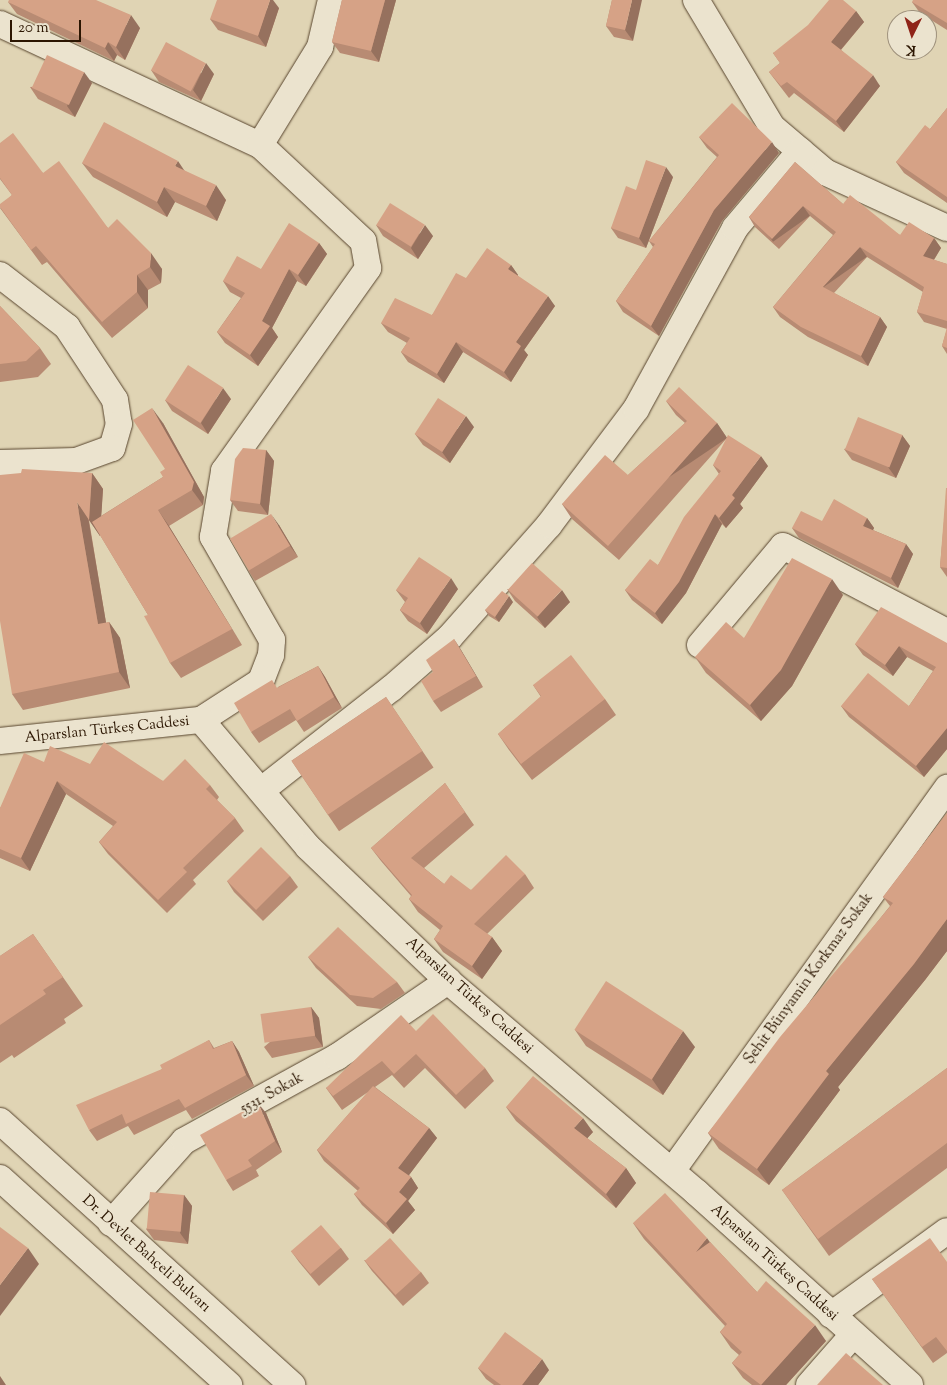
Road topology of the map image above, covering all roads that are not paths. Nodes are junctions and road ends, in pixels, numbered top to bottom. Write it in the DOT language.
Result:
graph roads {
  1 [pos="330,0"];
  2 [pos="696,0"];
  3 [pos="0,24"];
  4 [pos="260,145"];
  5 [pos="800,151"];
  6 [pos="947,228"];
  7 [pos="0,275"];
  8 [pos="0,463"];
  9 [pos="947,632"];
  10 [pos="700,645"];
  11 [pos="201,720"];
  12 [pos="0,741"];
  13 [pos="947,788"];
  14 [pos="262,789"];
  15 [pos="448,980"];
  16 [pos="0,1121"];
  17 [pos="672,1171"];
  18 [pos="0,1178"];
  19 [pos="111,1223"];
  20 [pos="947,1231"];
  21 [pos="832,1315"];
  22 [pos="853,1335"];
  23 [pos="229,1385"];
  24 [pos="292,1385"];
  25 [pos="809,1385"];
  26 [pos="910,1385"];
  1 -- 4 [label="street"];
  2 -- 5 [label="street"];
  3 -- 4 [label="street"];
  4 -- 11 [label="street"];
  5 -- 6 [label="street"];
  5 -- 14 [label="street"];
  7 -- 8 [label="street"];
  9 -- 10 [label="street"];
  11 -- 12 [label="street, Alparslan Türkeş Caddesi"];
  11 -- 14 [label="street, Alparslan Türkeş Caddesi"];
  13 -- 17 [label="street, Şehit Bünyamin Korkmaz Sokak"];
  14 -- 15 [label="street, Alparslan Türkeş Caddesi"];
  15 -- 17 [label="street, Alparslan Türkeş Caddesi"];
  15 -- 19 [label="street, 5531. Sokak"];
  16 -- 19 [label="street, Dr. Devlet Bahçeli Bulvarı"];
  17 -- 21 [label="street, Alparslan Türkeş Caddesi"];
  18 -- 23 [label="street"];
  19 -- 24 [label="street, Dr. Devlet Bahçeli Bulvarı"];
  20 -- 21 [label="street"];
  21 -- 22 [label="street, Alparslan Türkeş Caddesi"];
  22 -- 25 [label="street"];
  22 -- 26 [label="street, Alparslan Türkeş Caddesi"];
}
